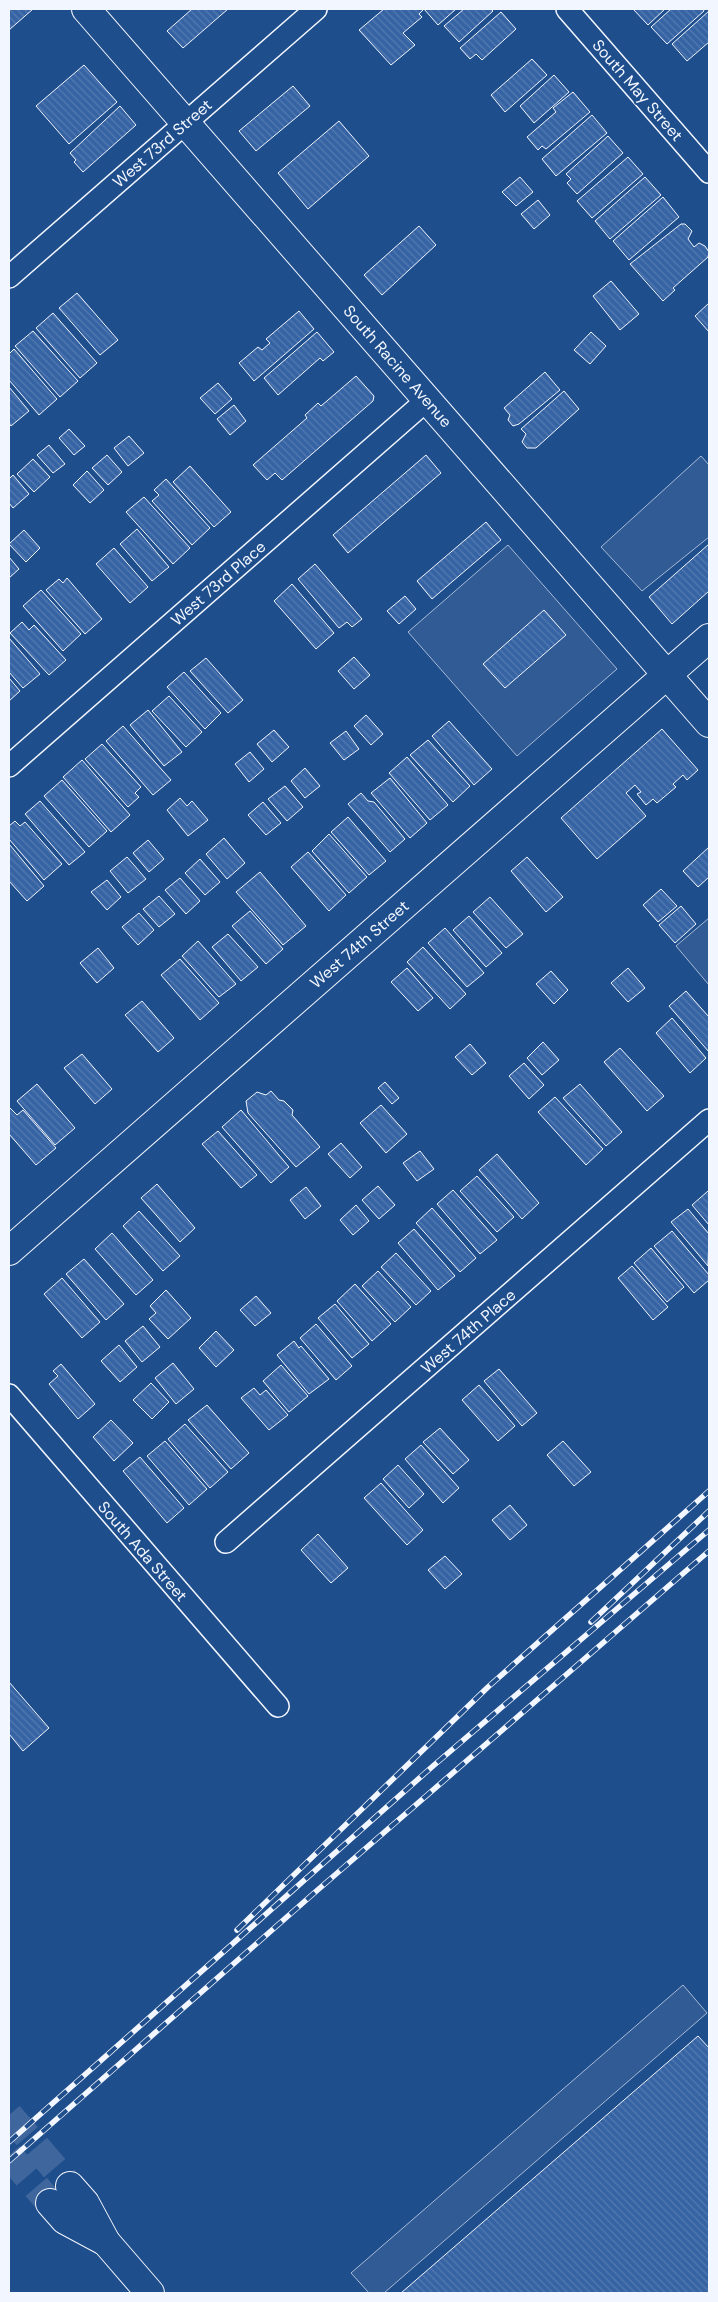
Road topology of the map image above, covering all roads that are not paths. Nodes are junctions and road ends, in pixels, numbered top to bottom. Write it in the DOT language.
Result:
graph roads {
  1 [pos="86,9"];
  2 [pos="316,9"];
  3 [pos="566,9"];
  4 [pos="185,123"];
  5 [pos="709,172"];
  6 [pos="9,277"];
  7 [pos="427,400"];
  8 [pos="709,638"];
  9 [pos="667,675"];
  10 [pos="709,723"];
  11 [pos="9,766"];
  12 [pos="709,1120"];
  13 [pos="9,1251"];
  14 [pos="9,1395"];
  15 [pos="226,1542"];
  16 [pos="278,1706"];
  17 [pos="60,2194"];
  18 [pos="150,2293"];
  1 -- 4 [label="street, South Racine Avenue"];
  2 -- 4 [label="street, West 73rd Street"];
  3 -- 5 [label="street, South May Street"];
  4 -- 6 [label="street, West 73rd Street"];
  4 -- 7 [label="street, South Racine Avenue"];
  7 -- 9 [label="street, South Racine Avenue"];
  7 -- 11 [label="street, West 73rd Place"];
  8 -- 9 [label="street, West 74th Street"];
  9 -- 10 [label="street, South Racine Avenue"];
  9 -- 13 [label="street, West 74th Street"];
  12 -- 15 [label="street, West 74th Place"];
  14 -- 16 [label="street, South Ada Street"];
  17 -- 18 [label="street"];
}
